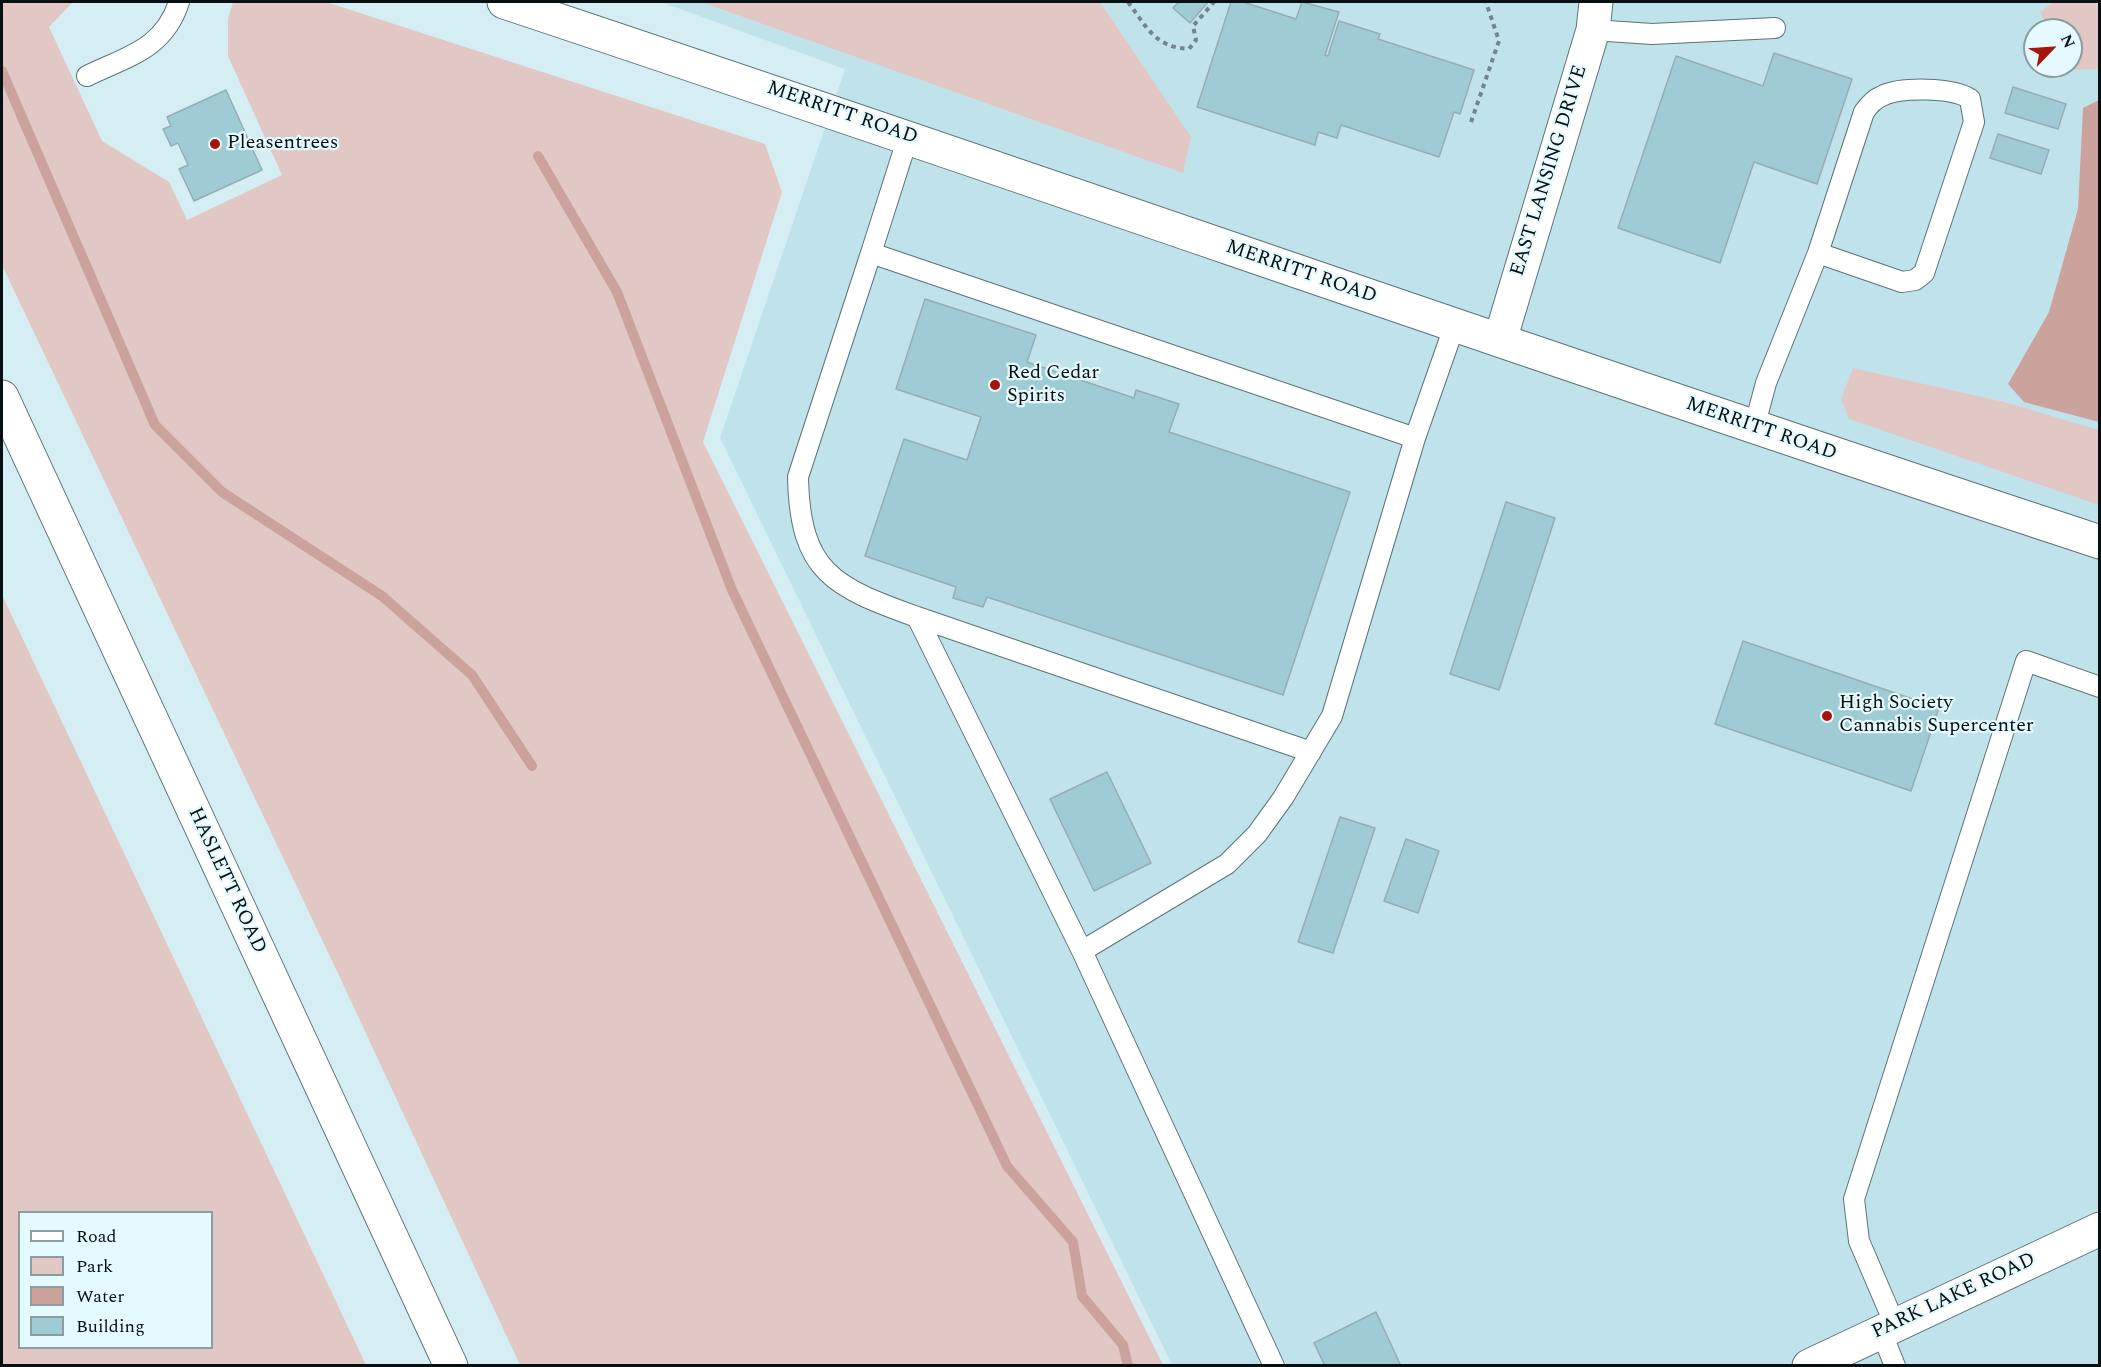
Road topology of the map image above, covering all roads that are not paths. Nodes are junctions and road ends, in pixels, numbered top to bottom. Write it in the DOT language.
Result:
graph roads {
  1 [pos="179,2"];
  2 [pos="504,2"];
  3 [pos="1594,16"];
  4 [pos="1775,28"];
  5 [pos="87,76"];
  6 [pos="908,136"];
  7 [pos="871,253"];
  8 [pos="1818,253"];
  9 [pos="1454,327"];
  10 [pos="1500,340"];
  11 [pos="2,397"];
  12 [pos="1754,428"];
  13 [pos="1415,438"];
  14 [pos="2100,542"];
  15 [pos="916,617"];
  16 [pos="2100,687"];
  17 [pos="1311,752"];
  18 [pos="1082,951"];
  19 [pos="2100,1229"];
  20 [pos="1888,1328"];
  21 [pos="451,1365"];
  22 [pos="1274,1365"];
  23 [pos="1809,1365"];
  24 [pos="1895,1365"];
  1 -- 5 [label="lane"];
  2 -- 6 [label="street, MERRITT ROAD"];
  3 -- 4 [label="lane"];
  3 -- 10 [label="street, EAST LANSING DRIVE"];
  6 -- 7 [label="lane"];
  6 -- 9 [label="street, MERRITT ROAD"];
  7 -- 13 [label="lane"];
  7 -- 15 [label="lane"];
  8 -- 8 [label="lane"];
  8 -- 12 [label="lane"];
  9 -- 10 [label="street, MERRITT ROAD"];
  9 -- 13 [label="lane"];
  10 -- 12 [label="street, MERRITT ROAD"];
  11 -- 21 [label="street, HASLETT ROAD"];
  12 -- 14 [label="street, MERRITT ROAD"];
  13 -- 17 [label="lane"];
  15 -- 17 [label="lane"];
  15 -- 18 [label="lane"];
  16 -- 20 [label="lane"];
  17 -- 18 [label="lane"];
  18 -- 22 [label="lane"];
  19 -- 20 [label="street, PARK LAKE ROAD"];
  20 -- 23 [label="street, PARK LAKE ROAD"];
  20 -- 24 [label="lane"];
}
